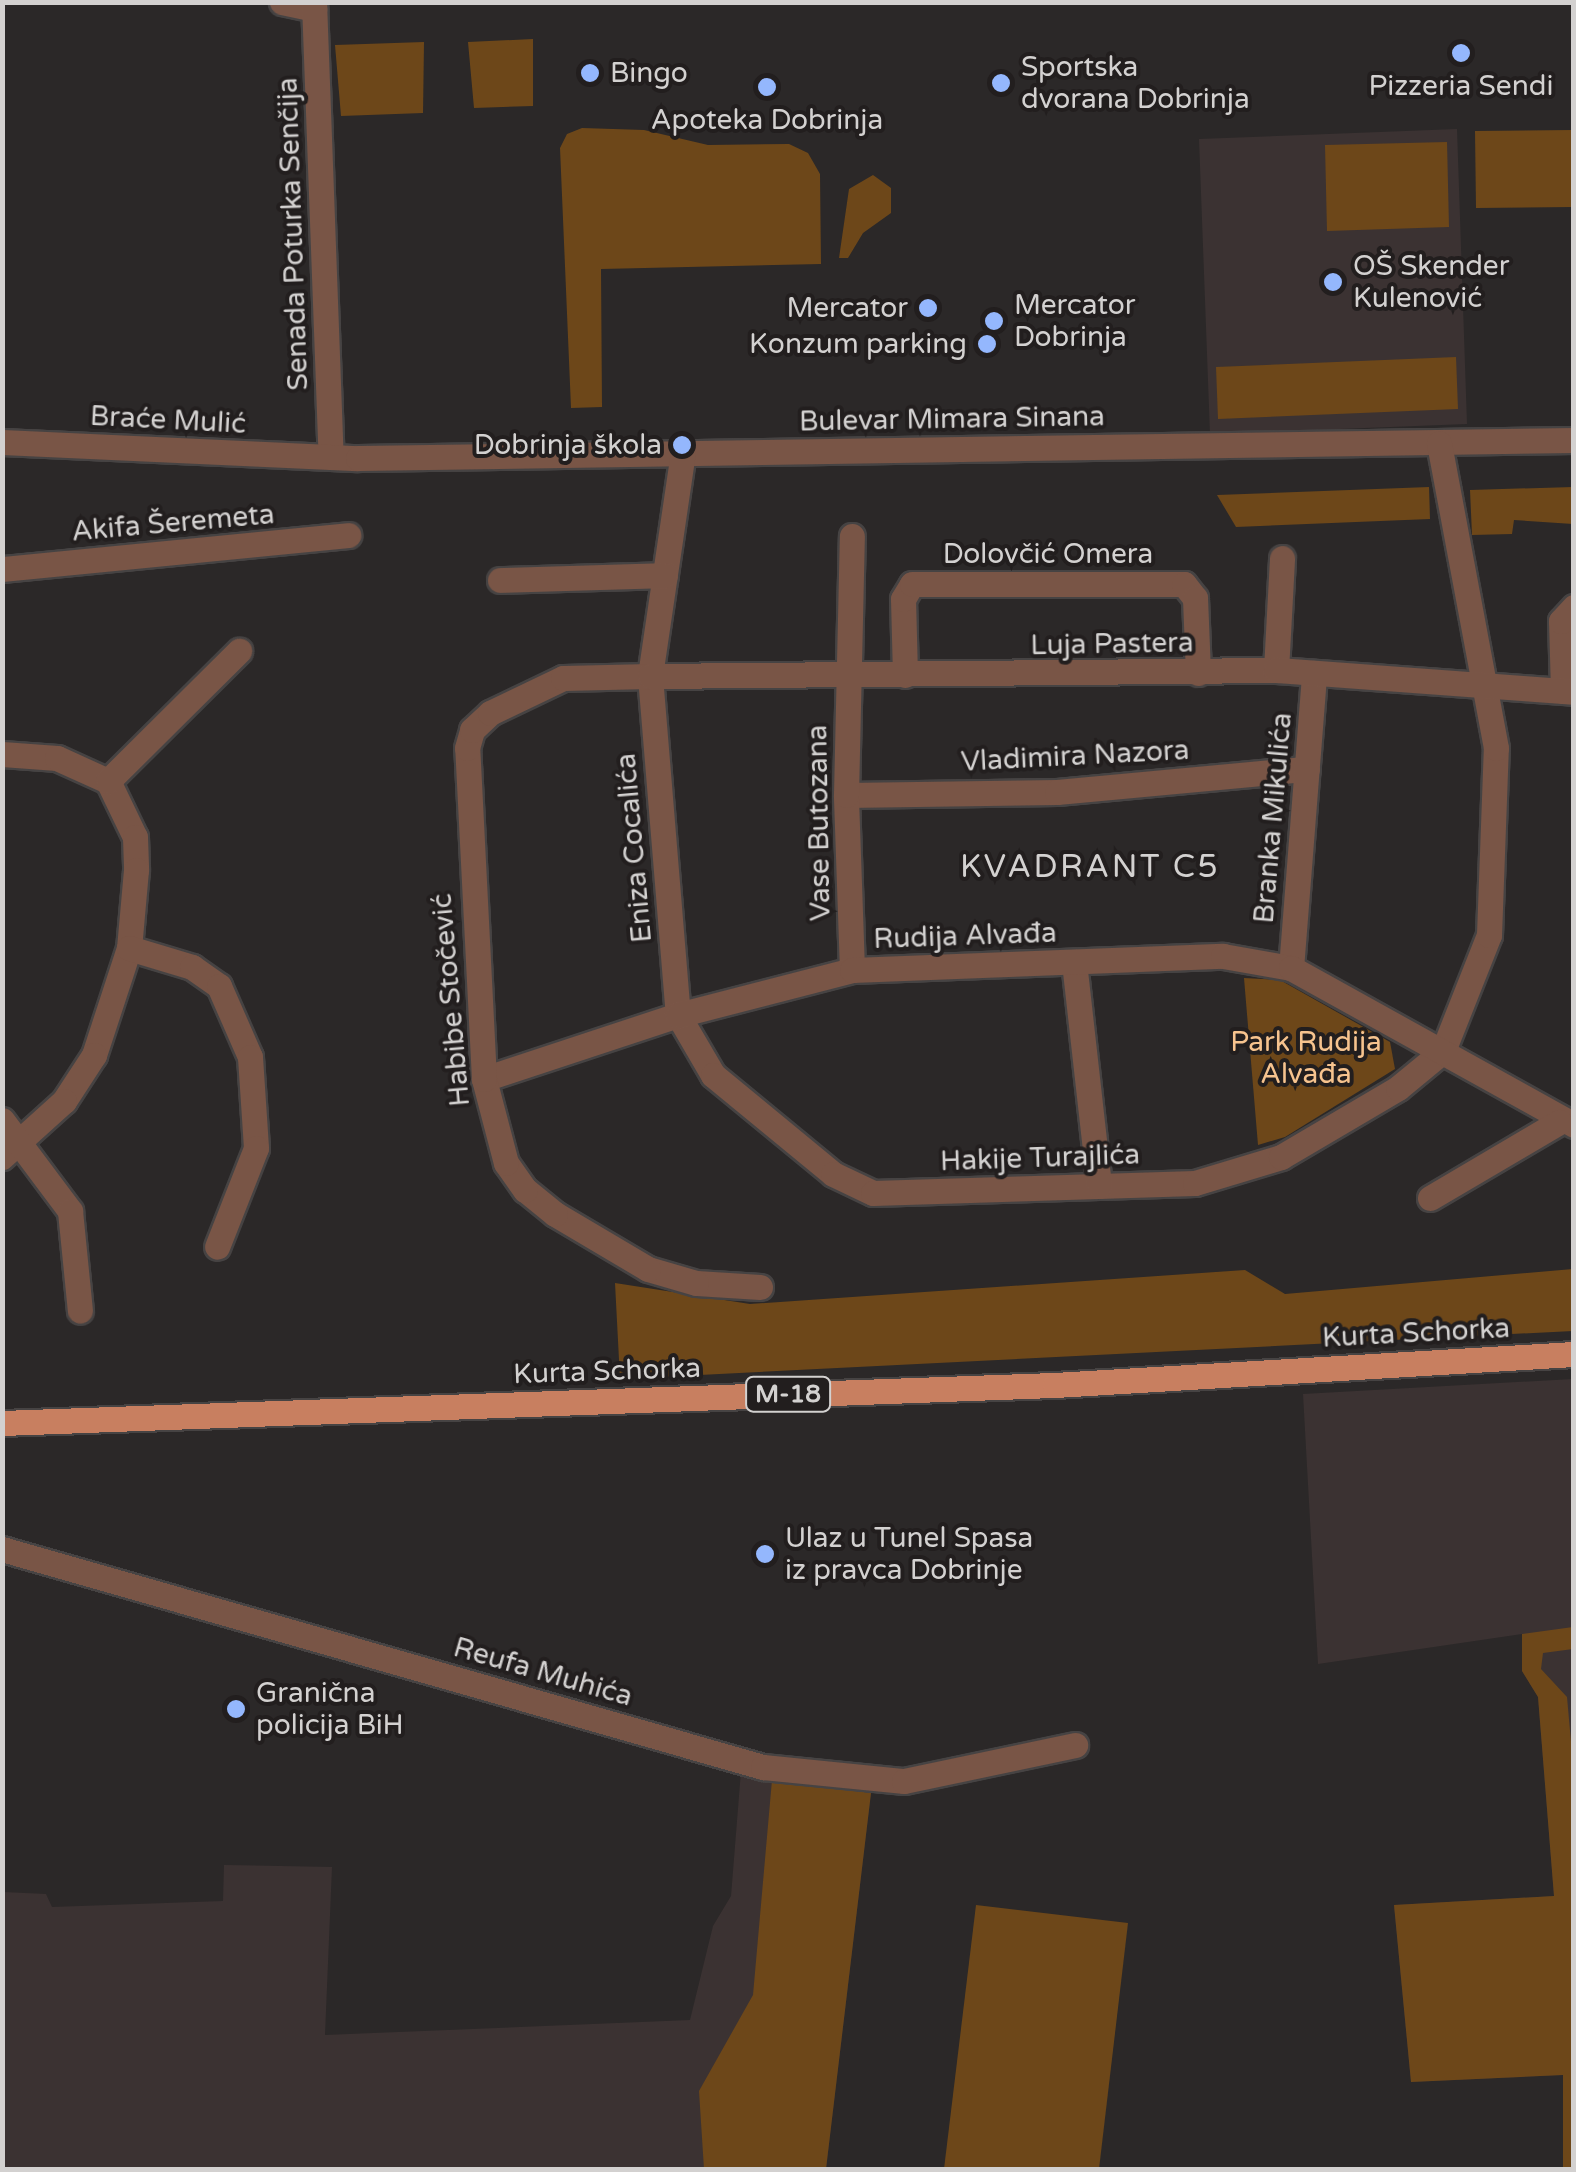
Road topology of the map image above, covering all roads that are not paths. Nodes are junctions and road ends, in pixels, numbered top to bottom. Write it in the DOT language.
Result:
graph roads {
  1 [pos="282,2"];
  2 [pos="314,6"];
  3 [pos="1574,440"];
  4 [pos="2,442"];
  5 [pos="1439,443"];
  6 [pos="682,452"];
  7 [pos="331,457"];
  8 [pos="348,535"];
  9 [pos="852,536"];
  10 [pos="1282,558"];
  11 [pos="2,569"];
  12 [pos="665,574"];
  13 [pos="500,580"];
  14 [pos="1574,606"];
  15 [pos="238,651"];
  16 [pos="1276,670"];
  17 [pos="1198,673"];
  18 [pos="1314,673"];
  19 [pos="650,676"];
  20 [pos="846,676"];
  21 [pos="905,676"];
  22 [pos="1483,687"];
  23 [pos="1568,691"];
  24 [pos="2,754"];
  25 [pos="1308,769"];
  26 [pos="108,782"];
  27 [pos="846,795"];
  28 [pos="129,948"];
  29 [pos="1074,962"];
  30 [pos="1291,968"];
  31 [pos="852,970"];
  32 [pos="678,1015"];
  33 [pos="1442,1052"];
  34 [pos="484,1078"];
  35 [pos="2,1120"];
  36 [pos="1566,1124"];
  37 [pos="12,1150"];
  38 [pos="1099,1186"];
  39 [pos="1430,1198"];
  40 [pos="216,1247"];
  41 [pos="760,1288"];
  42 [pos="80,1311"];
  43 [pos="1574,1354"];
  44 [pos="2,1423"];
  45 [pos="2,1549"];
  46 [pos="1075,1745"];
  1 -- 2 [label="street, Senada Poturka Senčija"];
  2 -- 7 [label="street, Senada Poturka Senčija"];
  3 -- 5 [label="street, Bulevar Mimara Sinana"];
  4 -- 7 [label="street, Braće Mulić"];
  5 -- 6 [label="street, Bulevar Mimara Sinana"];
  5 -- 22 [label="street"];
  6 -- 7 [label="street, Bulevar Mimara Sinana"];
  6 -- 12 [label="street, Eniza Cocalića"];
  8 -- 11 [label="street, Akifa Šeremeta"];
  9 -- 20 [label="street, Vase Butozana"];
  10 -- 16 [label="street"];
  12 -- 13 [label="street"];
  12 -- 19 [label="street, Eniza Cocalića"];
  14 -- 23 [label="street"];
  15 -- 26 [label="street"];
  16 -- 17 [label="street, Luja Pastera"];
  16 -- 18 [label="street, Luja Pastera"];
  17 -- 21 [label="street, Luja Pastera"];
  17 -- 21 [label="street, Dolovčić Omera"];
  18 -- 22 [label="street, Luja Pastera"];
  18 -- 25 [label="street, Branka Mikulića"];
  19 -- 20 [label="street, Luja Pastera"];
  19 -- 32 [label="street, Eniza Cocalića"];
  19 -- 34 [label="street, Habibe Stočević"];
  20 -- 21 [label="street, Luja Pastera"];
  20 -- 27 [label="street, Vase Butozana"];
  22 -- 23 [label="street, Luja Pastera"];
  22 -- 33 [label="street"];
  24 -- 26 [label="street"];
  25 -- 27 [label="street, Vladimira Nazora"];
  25 -- 30 [label="street, Branka Mikulića"];
  26 -- 28 [label="street"];
  27 -- 31 [label="street, Vase Butozana"];
  28 -- 37 [label="street"];
  28 -- 40 [label="street"];
  29 -- 30 [label="street, Rudija Alvađa"];
  29 -- 31 [label="street, Rudija Alvađa"];
  29 -- 38 [label="street"];
  30 -- 33 [label="street, Rudija Alvađa"];
  31 -- 32 [label="street, Rudija Alvađa"];
  32 -- 34 [label="street, Rudija Alvađa"];
  32 -- 38 [label="street, Hakije Turajlića"];
  33 -- 36 [label="street, Rudija Alvađa"];
  33 -- 38 [label="street, Hakije Turajlića"];
  34 -- 41 [label="street, Habibe Stočević"];
  35 -- 37 [label="street"];
  36 -- 39 [label="street"];
  37 -- 42 [label="street"];
  43 -- 44 [label="main road, Kurta Schorka / M-18"];
  45 -- 46 [label="street, Reufa Muhića"];
}
